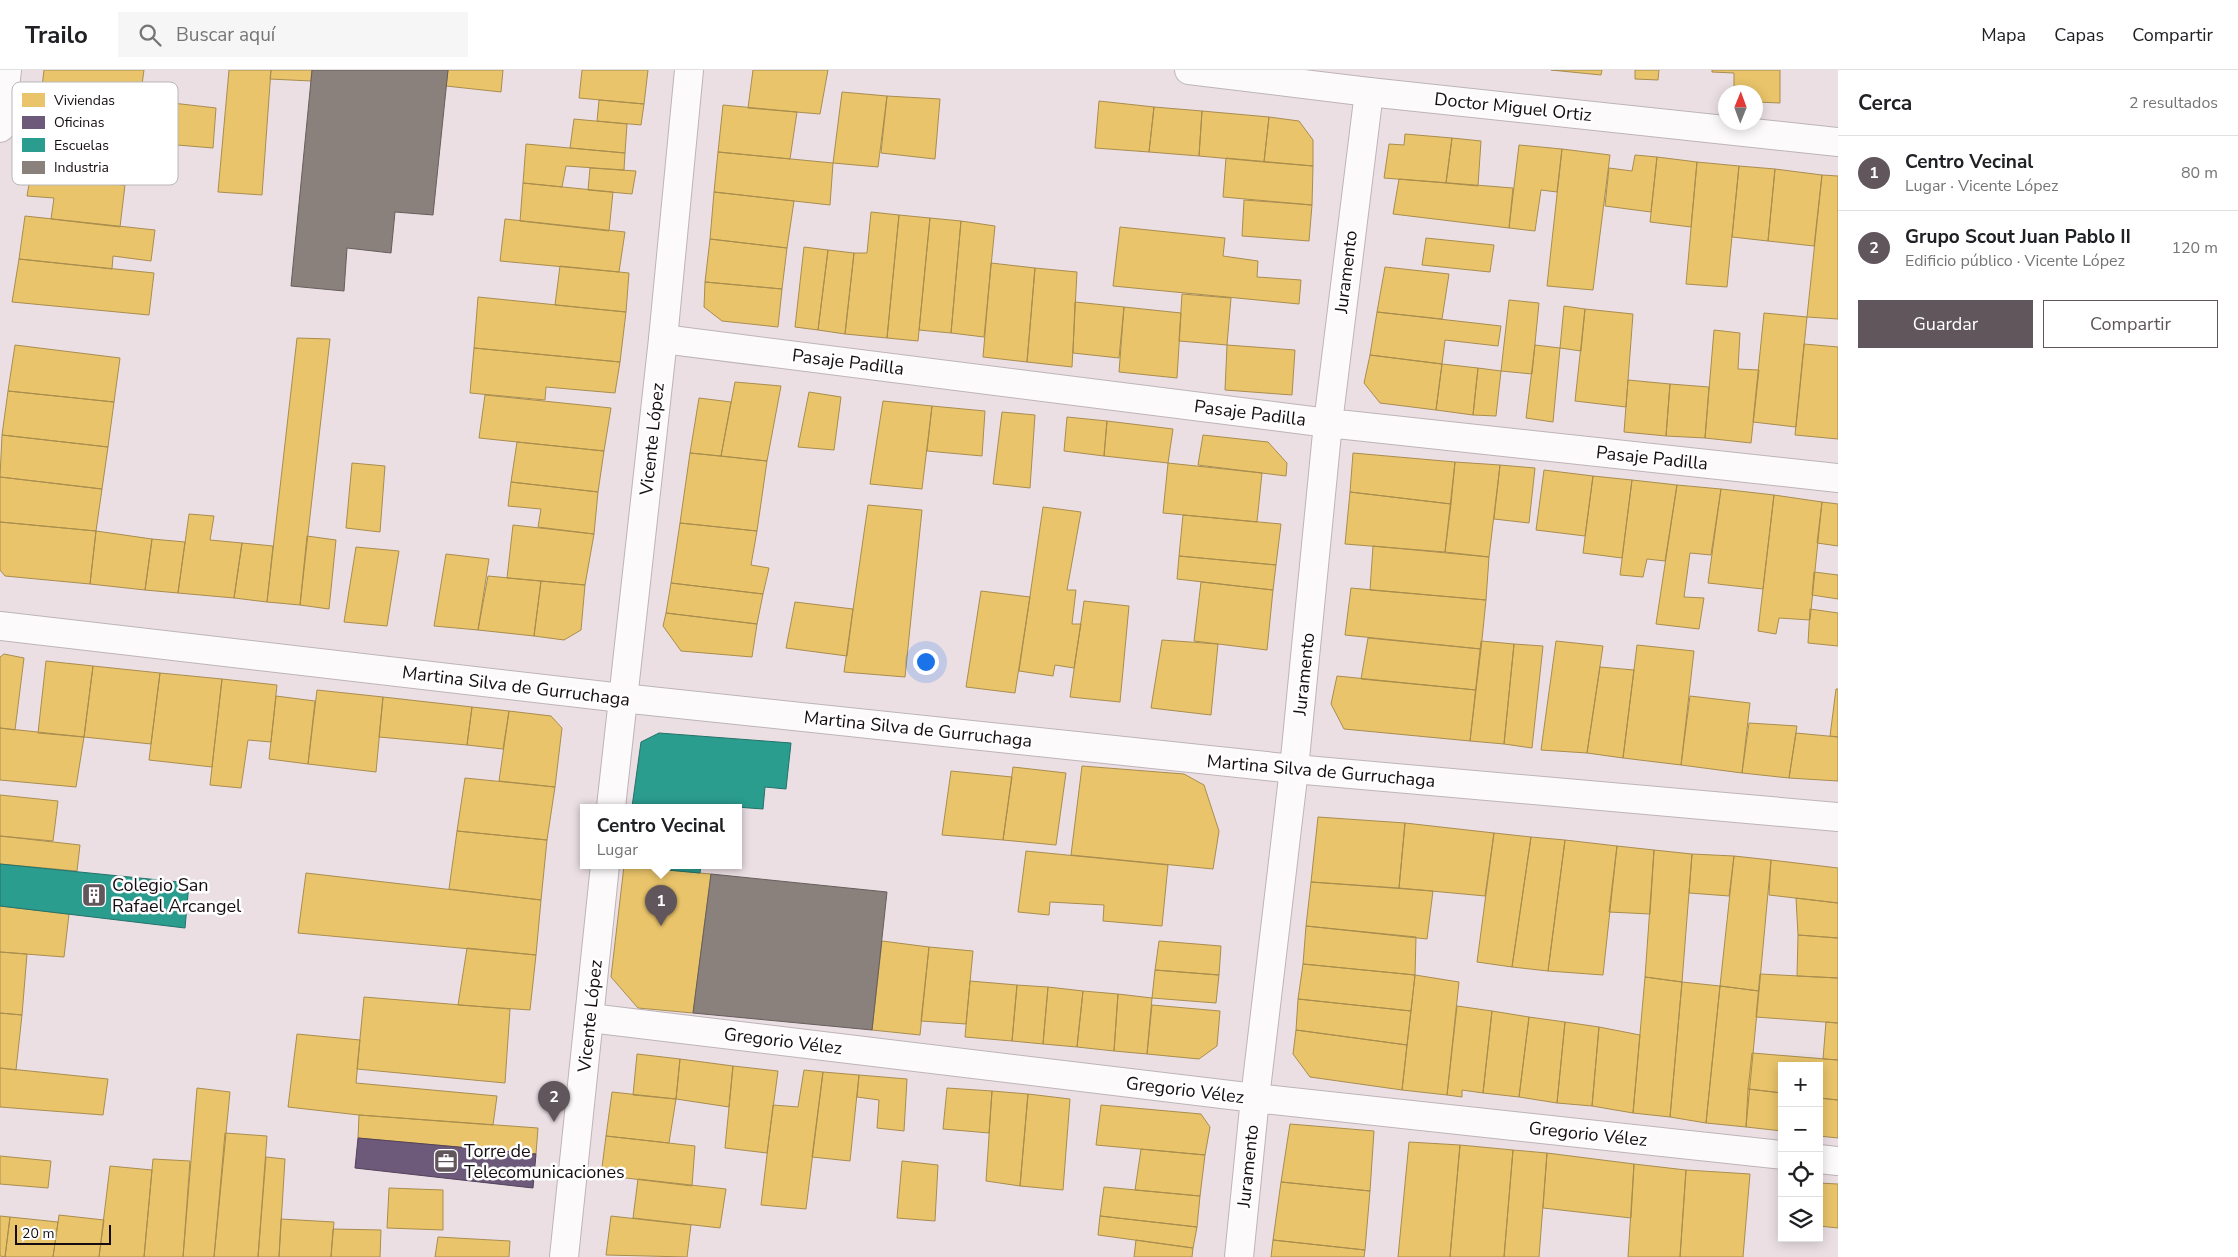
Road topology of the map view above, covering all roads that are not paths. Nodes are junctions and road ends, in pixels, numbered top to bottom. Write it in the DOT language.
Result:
graph roads {
  1 [pos="7,70"];
  2 [pos="689,70"];
  3 [pos="1189,70"];
  4 [pos="1369,92"];
  5 [pos="0,128"];
  6 [pos="1838,142"];
  7 [pos="663,339"];
  8 [pos="1328,423"];
  9 [pos="1838,478"];
  10 [pos="0,626"];
  11 [pos="622,698"];
  12 [pos="1294,769"];
  13 [pos="611,804"];
  14 [pos="1838,817"];
  15 [pos="605,869"];
  16 [pos="590,1018"];
  17 [pos="1254,1098"];
  18 [pos="1778,1155"];
  19 [pos="1823,1159"];
  20 [pos="1838,1161"];
  21 [pos="564,1257"];
  22 [pos="1239,1257"];
  1 -- 5 [label="street"];
  2 -- 7 [label="street, Vicente López"];
  3 -- 4 [label="street, Doctor Miguel Ortiz"];
  4 -- 6 [label="street, Doctor Miguel Ortiz"];
  4 -- 8 [label="street, Juramento"];
  7 -- 8 [label="street, Pasaje Padilla"];
  7 -- 11 [label="street, Vicente López"];
  8 -- 9 [label="street, Pasaje Padilla"];
  8 -- 12 [label="street, Juramento"];
  10 -- 11 [label="street, Martina Silva de Gurruchaga"];
  11 -- 12 [label="street, Martina Silva de Gurruchaga"];
  11 -- 13 [label="street, Vicente López"];
  12 -- 14 [label="street, Martina Silva de Gurruchaga"];
  12 -- 17 [label="street, Juramento"];
  15 -- 16 [label="street, Vicente López"];
  16 -- 17 [label="street, Gregorio Vélez"];
  16 -- 21 [label="street, Vicente López"];
  17 -- 18 [label="street, Gregorio Vélez"];
  17 -- 22 [label="street, Juramento"];
  19 -- 20 [label="street"];
}
